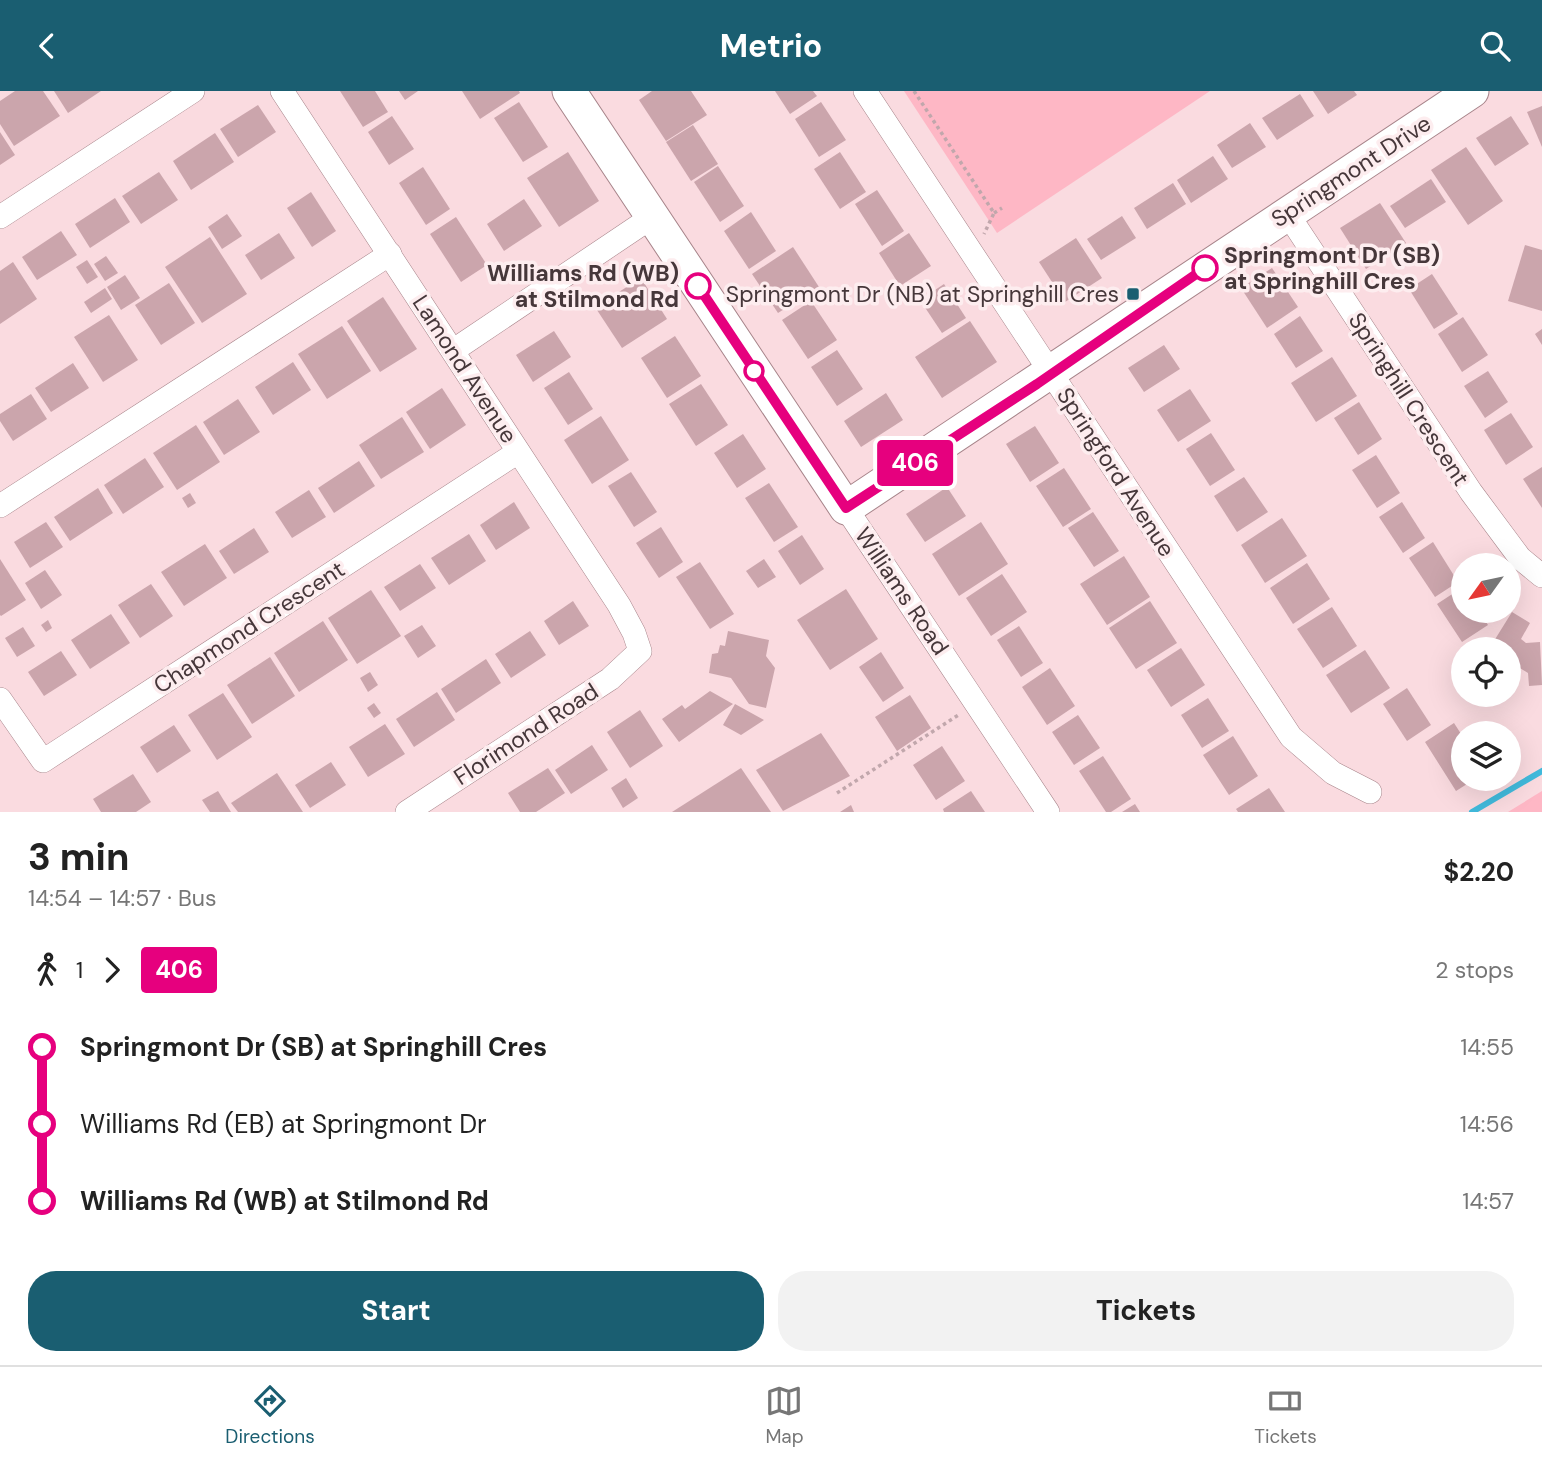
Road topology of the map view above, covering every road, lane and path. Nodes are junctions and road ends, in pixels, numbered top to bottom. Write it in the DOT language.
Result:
graph roads {
  1 [pos="193,91"];
  2 [pos="282,91"];
  3 [pos="569,91"];
  4 [pos="865,91"];
  5 [pos="914,91"];
  6 [pos="1472,91"];
  7 [pos="1002,208"];
  8 [pos="994,213"];
  9 [pos="1287,213"];
  10 [pos="0,217"];
  11 [pos="652,217"];
  12 [pos="390,254"];
  13 [pos="974,256"];
  14 [pos="454,350"];
  15 [pos="1052,373"];
  16 [pos="518,451"];
  17 [pos="0,506"];
  18 [pos="846,508"];
  19 [pos="1542,576"];
  20 [pos="640,651"];
  21 [pos="0,699"];
  22 [pos="976,703"];
  23 [pos="1370,792"];
  24 [pos="837,793"];
  25 [pos="407,812"];
  26 [pos="1048,812"];
  1 -- 10 [label="street"];
  2 -- 12 [label="street, Lamond Avenue"];
  3 -- 11 [label="street, Williams Road"];
  4 -- 13 [label="street, Springford Avenue"];
  5 -- 8 [label="path"];
  6 -- 9 [label="street, Springmont Drive"];
  7 -- 8 [label="path"];
  8 -- 13 [label="path"];
  9 -- 15 [label="street, Springmont Drive"];
  9 -- 19 [label="street, Springhill Crescent"];
  11 -- 14 [label="street"];
  11 -- 18 [label="street, Williams Road"];
  12 -- 14 [label="street, Lamond Avenue"];
  12 -- 17 [label="street"];
  13 -- 15 [label="street, Springford Avenue"];
  14 -- 16 [label="street, Lamond Avenue"];
  15 -- 18 [label="street, Springmont Drive"];
  15 -- 23 [label="street, Springford Avenue"];
  16 -- 20 [label="street, Lamond Avenue"];
  16 -- 21 [label="street, Chapmond Crescent"];
  18 -- 22 [label="street, Williams Road"];
  20 -- 25 [label="street, Florimond Road"];
  22 -- 24 [label="path"];
  22 -- 26 [label="street, Williams Road"];
}
